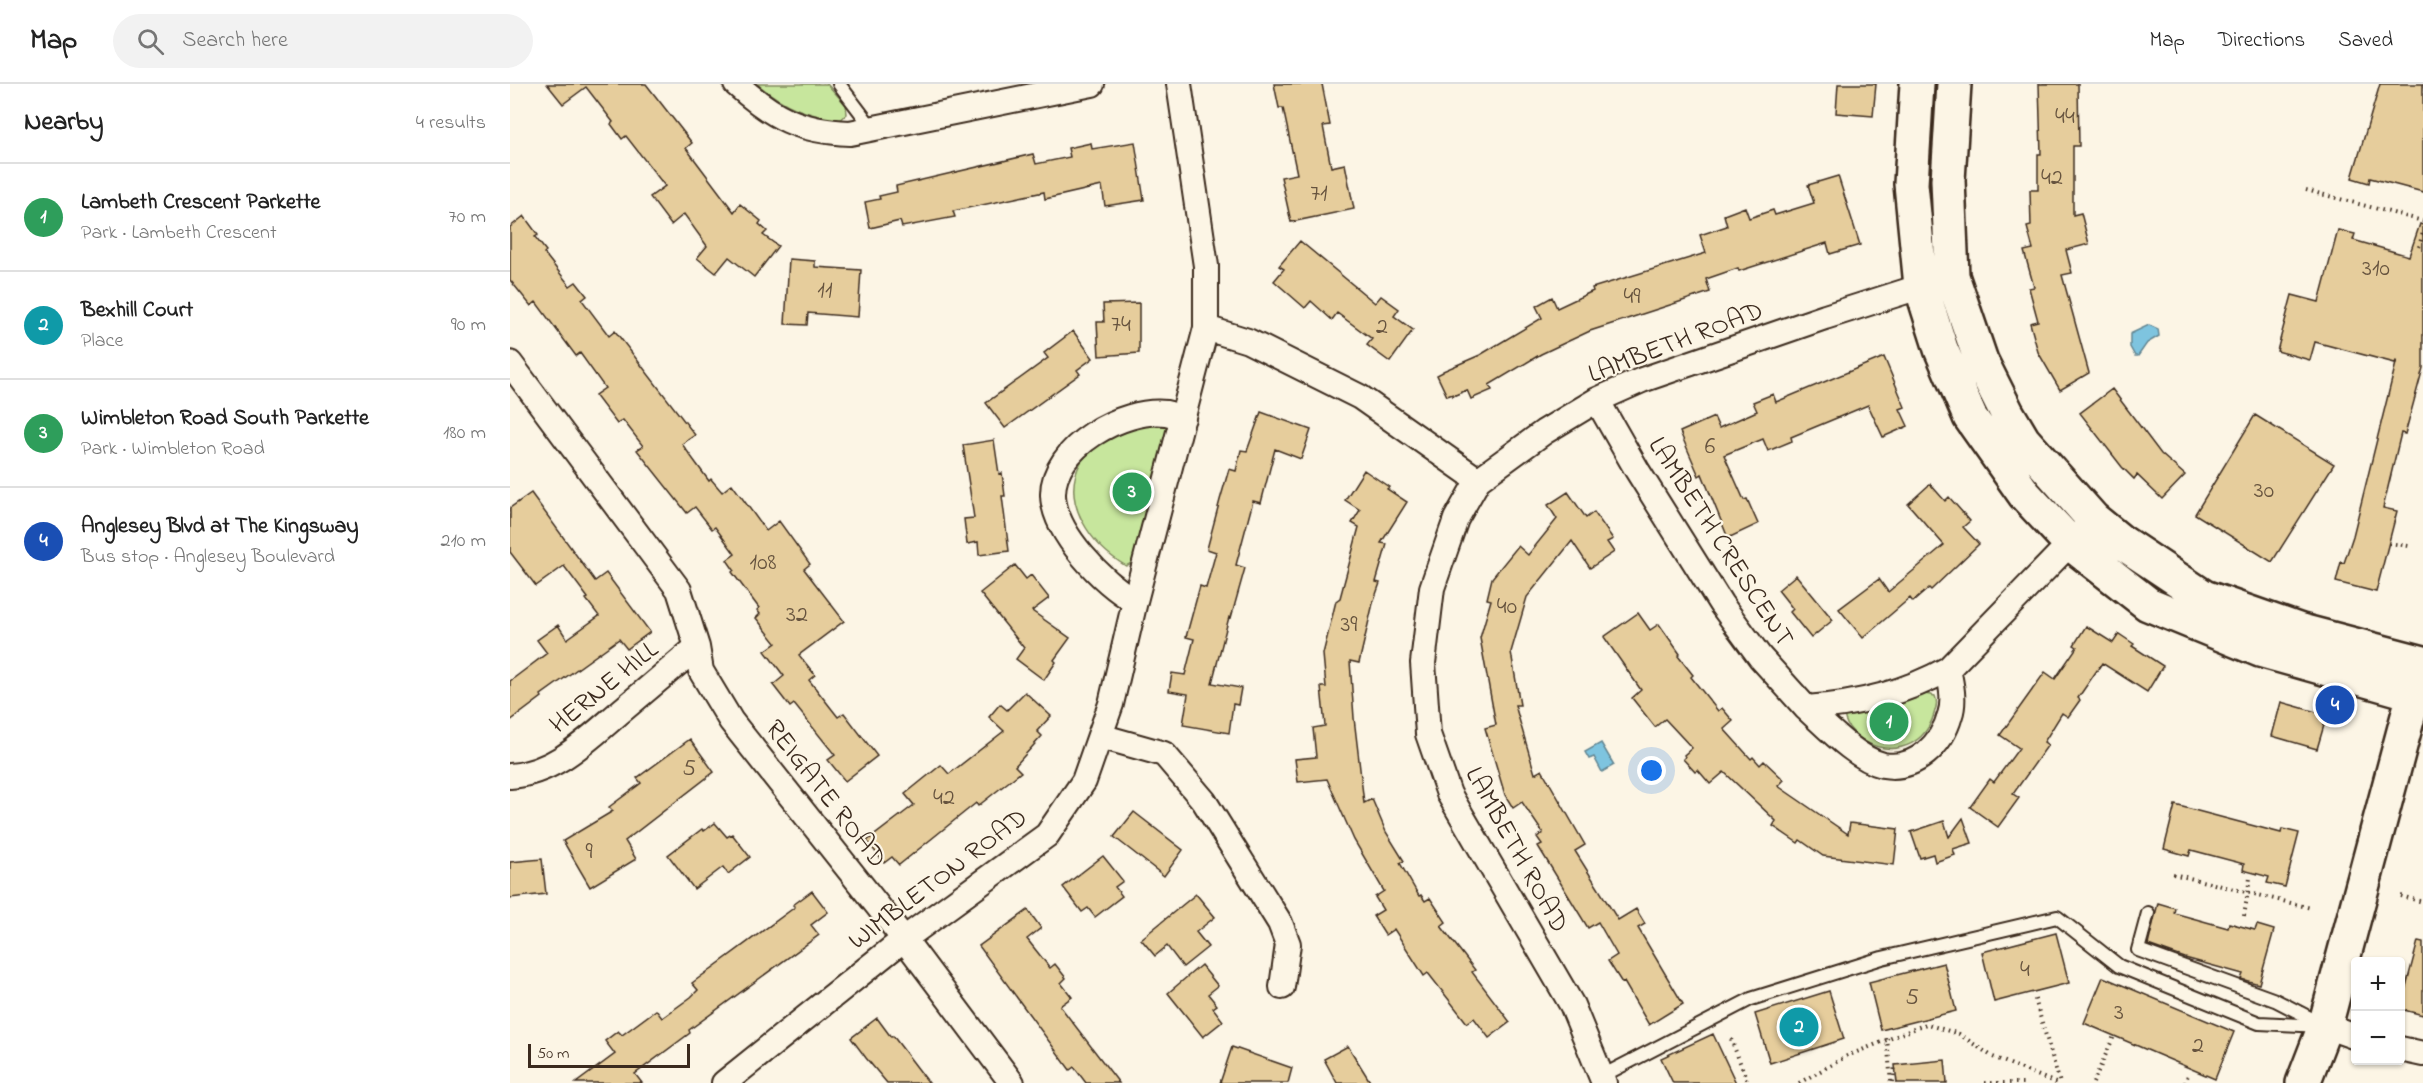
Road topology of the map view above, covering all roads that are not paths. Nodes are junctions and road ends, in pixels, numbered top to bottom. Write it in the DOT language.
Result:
graph roads {
  1 [pos="736,84"];
  2 [pos="839,84"];
  3 [pos="1092,84"];
  4 [pos="1179,84"];
  5 [pos="1917,84"];
  6 [pos="1954,84"];
  7 [pos="874,130"];
  8 [pos="1952,276"];
  9 [pos="1921,286"];
  10 [pos="1206,328"];
  11 [pos="510,363"];
  12 [pos="1597,400"];
  13 [pos="1184,418"];
  14 [pos="1478,480"];
  15 [pos="2093,519"];
  16 [pos="2070,543"];
  17 [pos="1135,601"];
  18 [pos="697,647"];
  19 [pos="2423,661"];
  20 [pos="1948,669"];
  21 [pos="2418,695"];
  22 [pos="1806,708"];
  23 [pos="1100,736"];
  24 [pos="510,776"];
  25 [pos="2148,913"];
  26 [pos="904,939"];
  27 [pos="1282,987"];
  28 [pos="2325,1026"];
  29 [pos="2351,1036"];
  30 [pos="2405,1050"];
  31 [pos="2423,1054"];
  32 [pos="1603,1079"];
  33 [pos="724,1083"];
  34 [pos="1012,1083"];
  35 [pos="2303,1083"];
  1 -- 7 [label="street"];
  2 -- 7 [label="lane"];
  3 -- 7 [label="street"];
  4 -- 10 [label="street, WIMBLETON ROAD"];
  5 -- 9 [label="street"];
  6 -- 8 [label="street"];
  8 -- 9 [label="street, LAMBETH ROAD"];
  8 -- 15 [label="street"];
  9 -- 12 [label="street, LAMBETH ROAD"];
  9 -- 16 [label="street"];
  10 -- 13 [label="street, WIMBLETON ROAD"];
  10 -- 14 [label="street"];
  11 -- 18 [label="street, REIGATE ROAD"];
  12 -- 14 [label="street, LAMBETH ROAD"];
  12 -- 22 [label="street, LAMBETH CRESCENT"];
  13 -- 17 [label="street, WIMBLETON ROAD"];
  13 -- 17 [label="street"];
  14 -- 32 [label="street, LAMBETH ROAD"];
  15 -- 16 [label="street"];
  15 -- 19 [label="street"];
  16 -- 20 [label="street"];
  16 -- 21 [label="street"];
  17 -- 23 [label="street, WIMBLETON ROAD"];
  18 -- 24 [label="street, HERNE HILL"];
  18 -- 26 [label="street, REIGATE ROAD"];
  19 -- 21 [label="street"];
  20 -- 22 [label="street"];
  20 -- 22 [label="street, LAMBETH CRESCENT"];
  21 -- 28 [label="street"];
  23 -- 26 [label="street, WIMBLETON ROAD"];
  23 -- 27 [label="street"];
  25 -- 28 [label="lane"];
  26 -- 33 [label="street, WIMBLETON ROAD"];
  26 -- 34 [label="street, REIGATE ROAD"];
  28 -- 29 [label="street"];
  28 -- 32 [label="lane"];
  28 -- 35 [label="street"];
  30 -- 31 [label="street"];
}
